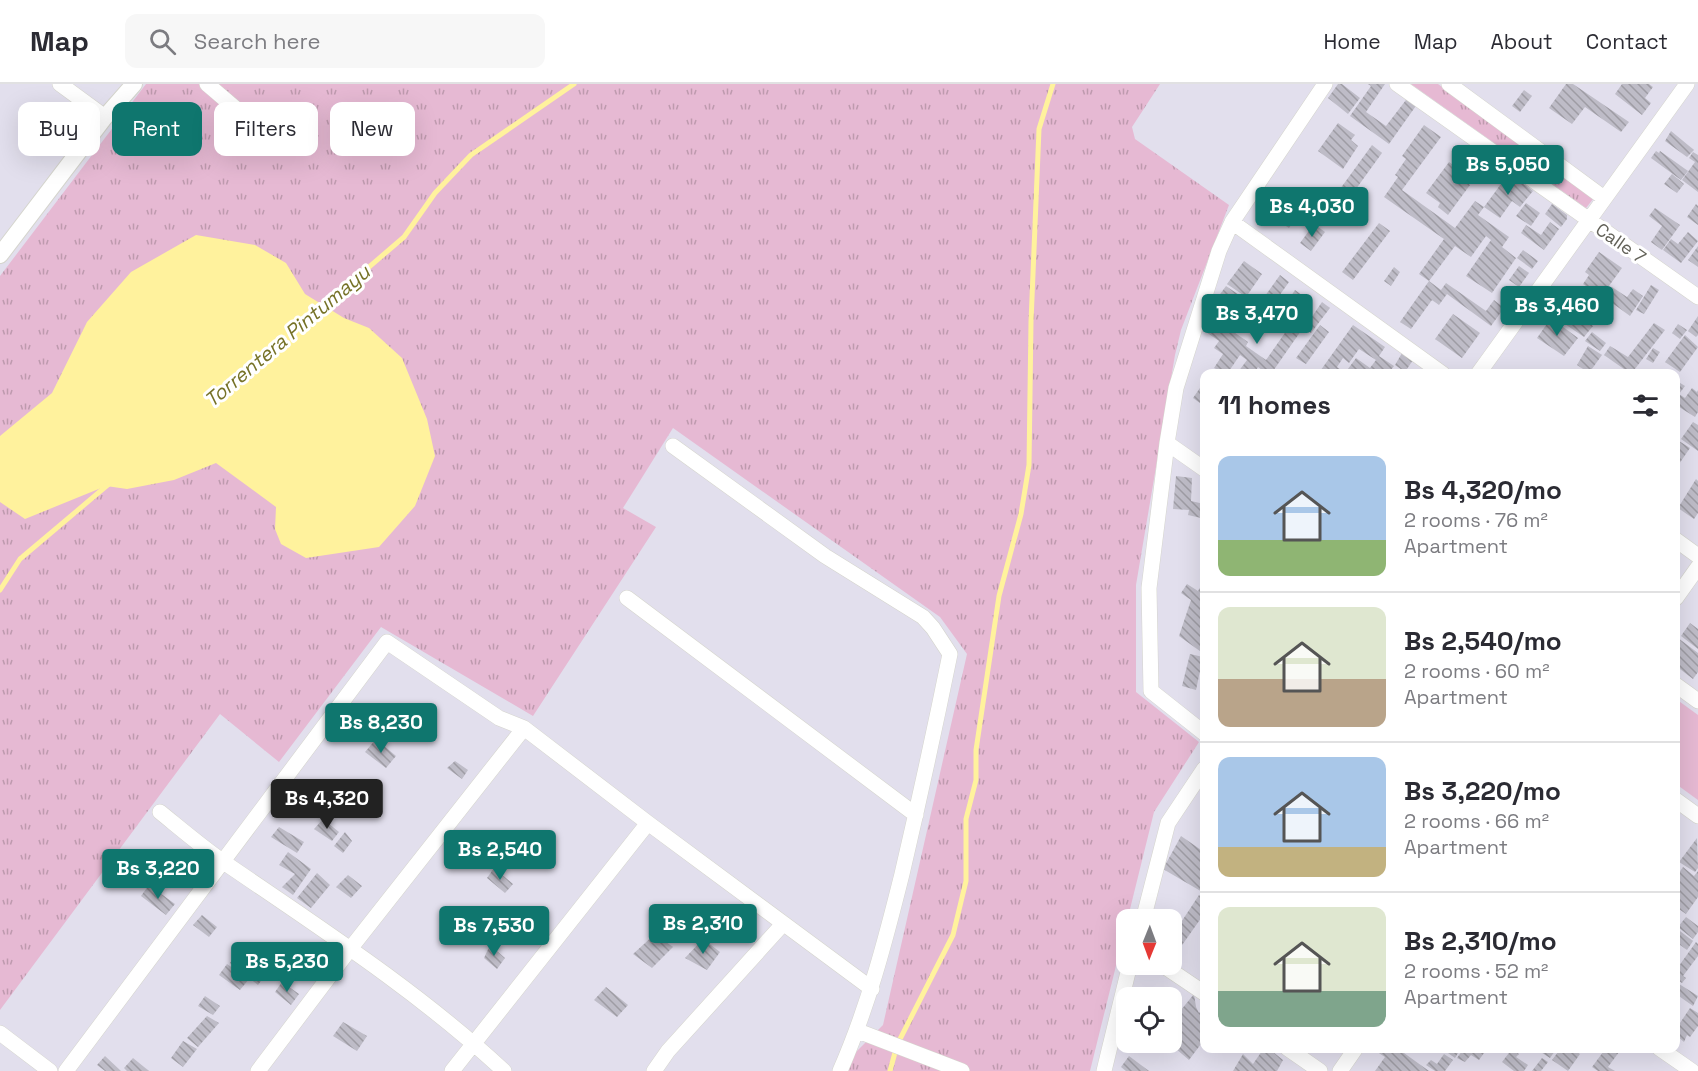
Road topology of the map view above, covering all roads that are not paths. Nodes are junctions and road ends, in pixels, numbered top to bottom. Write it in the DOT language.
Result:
graph roads {
  1 [pos="60,84"];
  2 [pos="134,84"];
  3 [pos="207,84"];
  4 [pos="1325,84"];
  5 [pos="1397,84"];
  6 [pos="1449,84"];
  7 [pos="1687,84"];
  8 [pos="228,102"];
  9 [pos="105,117"];
  10 [pos="1604,198"];
  11 [pos="1590,221"];
  12 [pos="1232,222"];
  13 [pos="0,255"];
  14 [pos="1698,297"];
  15 [pos="1436,369"];
  16 [pos="1482,369"];
  17 [pos="1167,443"];
  18 [pos="673,446"];
  19 [pos="1200,466"];
  20 [pos="1680,543"];
  21 [pos="1698,556"];
  22 [pos="1698,567"];
  23 [pos="1680,592"];
  24 [pos="627,598"];
  25 [pos="1680,688"];
  26 [pos="1698,701"];
  27 [pos="524,728"];
  28 [pos="1200,730"];
  29 [pos="1200,775"];
  30 [pos="1680,803"];
  31 [pos="160,812"];
  32 [pos="916,815"];
  33 [pos="1698,816"];
  34 [pos="648,823"];
  35 [pos="223,861"];
  36 [pos="1146,909"];
  37 [pos="783,924"];
  38 [pos="350,949"];
  39 [pos="1127,975"];
  40 [pos="1177,975"];
  41 [pos="872,989"];
  42 [pos="1200,990"];
  43 [pos="858,1031"];
  44 [pos="0,1033"];
  45 [pos="473,1042"];
  46 [pos="1294,1053"];
  47 [pos="1353,1053"];
  48 [pos="1666,1053"];
  49 [pos="50,1071"];
  50 [pos="66,1071"];
  51 [pos="258,1071"];
  52 [pos="452,1071"];
  53 [pos="504,1071"];
  54 [pos="654,1071"];
  55 [pos="840,1071"];
  56 [pos="962,1071"];
  57 [pos="1104,1071"];
  58 [pos="1320,1071"];
  59 [pos="1340,1071"];
  60 [pos="1692,1071"];
  1 -- 9 [label="street"];
  2 -- 9 [label="street"];
  3 -- 8 [label="street"];
  4 -- 12 [label="street"];
  5 -- 11 [label="street, Calle 7"];
  6 -- 10 [label="street, Calle 7"];
  7 -- 10 [label="street"];
  9 -- 13 [label="street"];
  10 -- 11 [label="street"];
  11 -- 14 [label="street, Calle 7"];
  11 -- 16 [label="street"];
  12 -- 15 [label="street"];
  12 -- 17 [label="street"];
  17 -- 19 [label="street"];
  17 -- 28 [label="street"];
  18 -- 32 [label="street"];
  20 -- 21 [label="street"];
  22 -- 23 [label="street"];
  24 -- 32 [label="street"];
  25 -- 26 [label="street"];
  27 -- 34 [label="street"];
  27 -- 35 [label="street"];
  27 -- 38 [label="street"];
  29 -- 36 [label="street"];
  30 -- 33 [label="street"];
  31 -- 35 [label="street"];
  32 -- 41 [label="street"];
  34 -- 37 [label="street"];
  34 -- 45 [label="street"];
  35 -- 38 [label="street"];
  35 -- 50 [label="street"];
  37 -- 41 [label="street"];
  37 -- 54 [label="street"];
  38 -- 45 [label="street"];
  38 -- 51 [label="street"];
  39 -- 57 [label="street"];
  40 -- 42 [label="street"];
  41 -- 43 [label="street"];
  43 -- 55 [label="street"];
  43 -- 56 [label="street"];
  44 -- 49 [label="street"];
  45 -- 52 [label="street"];
  45 -- 53 [label="street"];
  46 -- 58 [label="street"];
  47 -- 59 [label="street"];
  48 -- 60 [label="street"];
}
